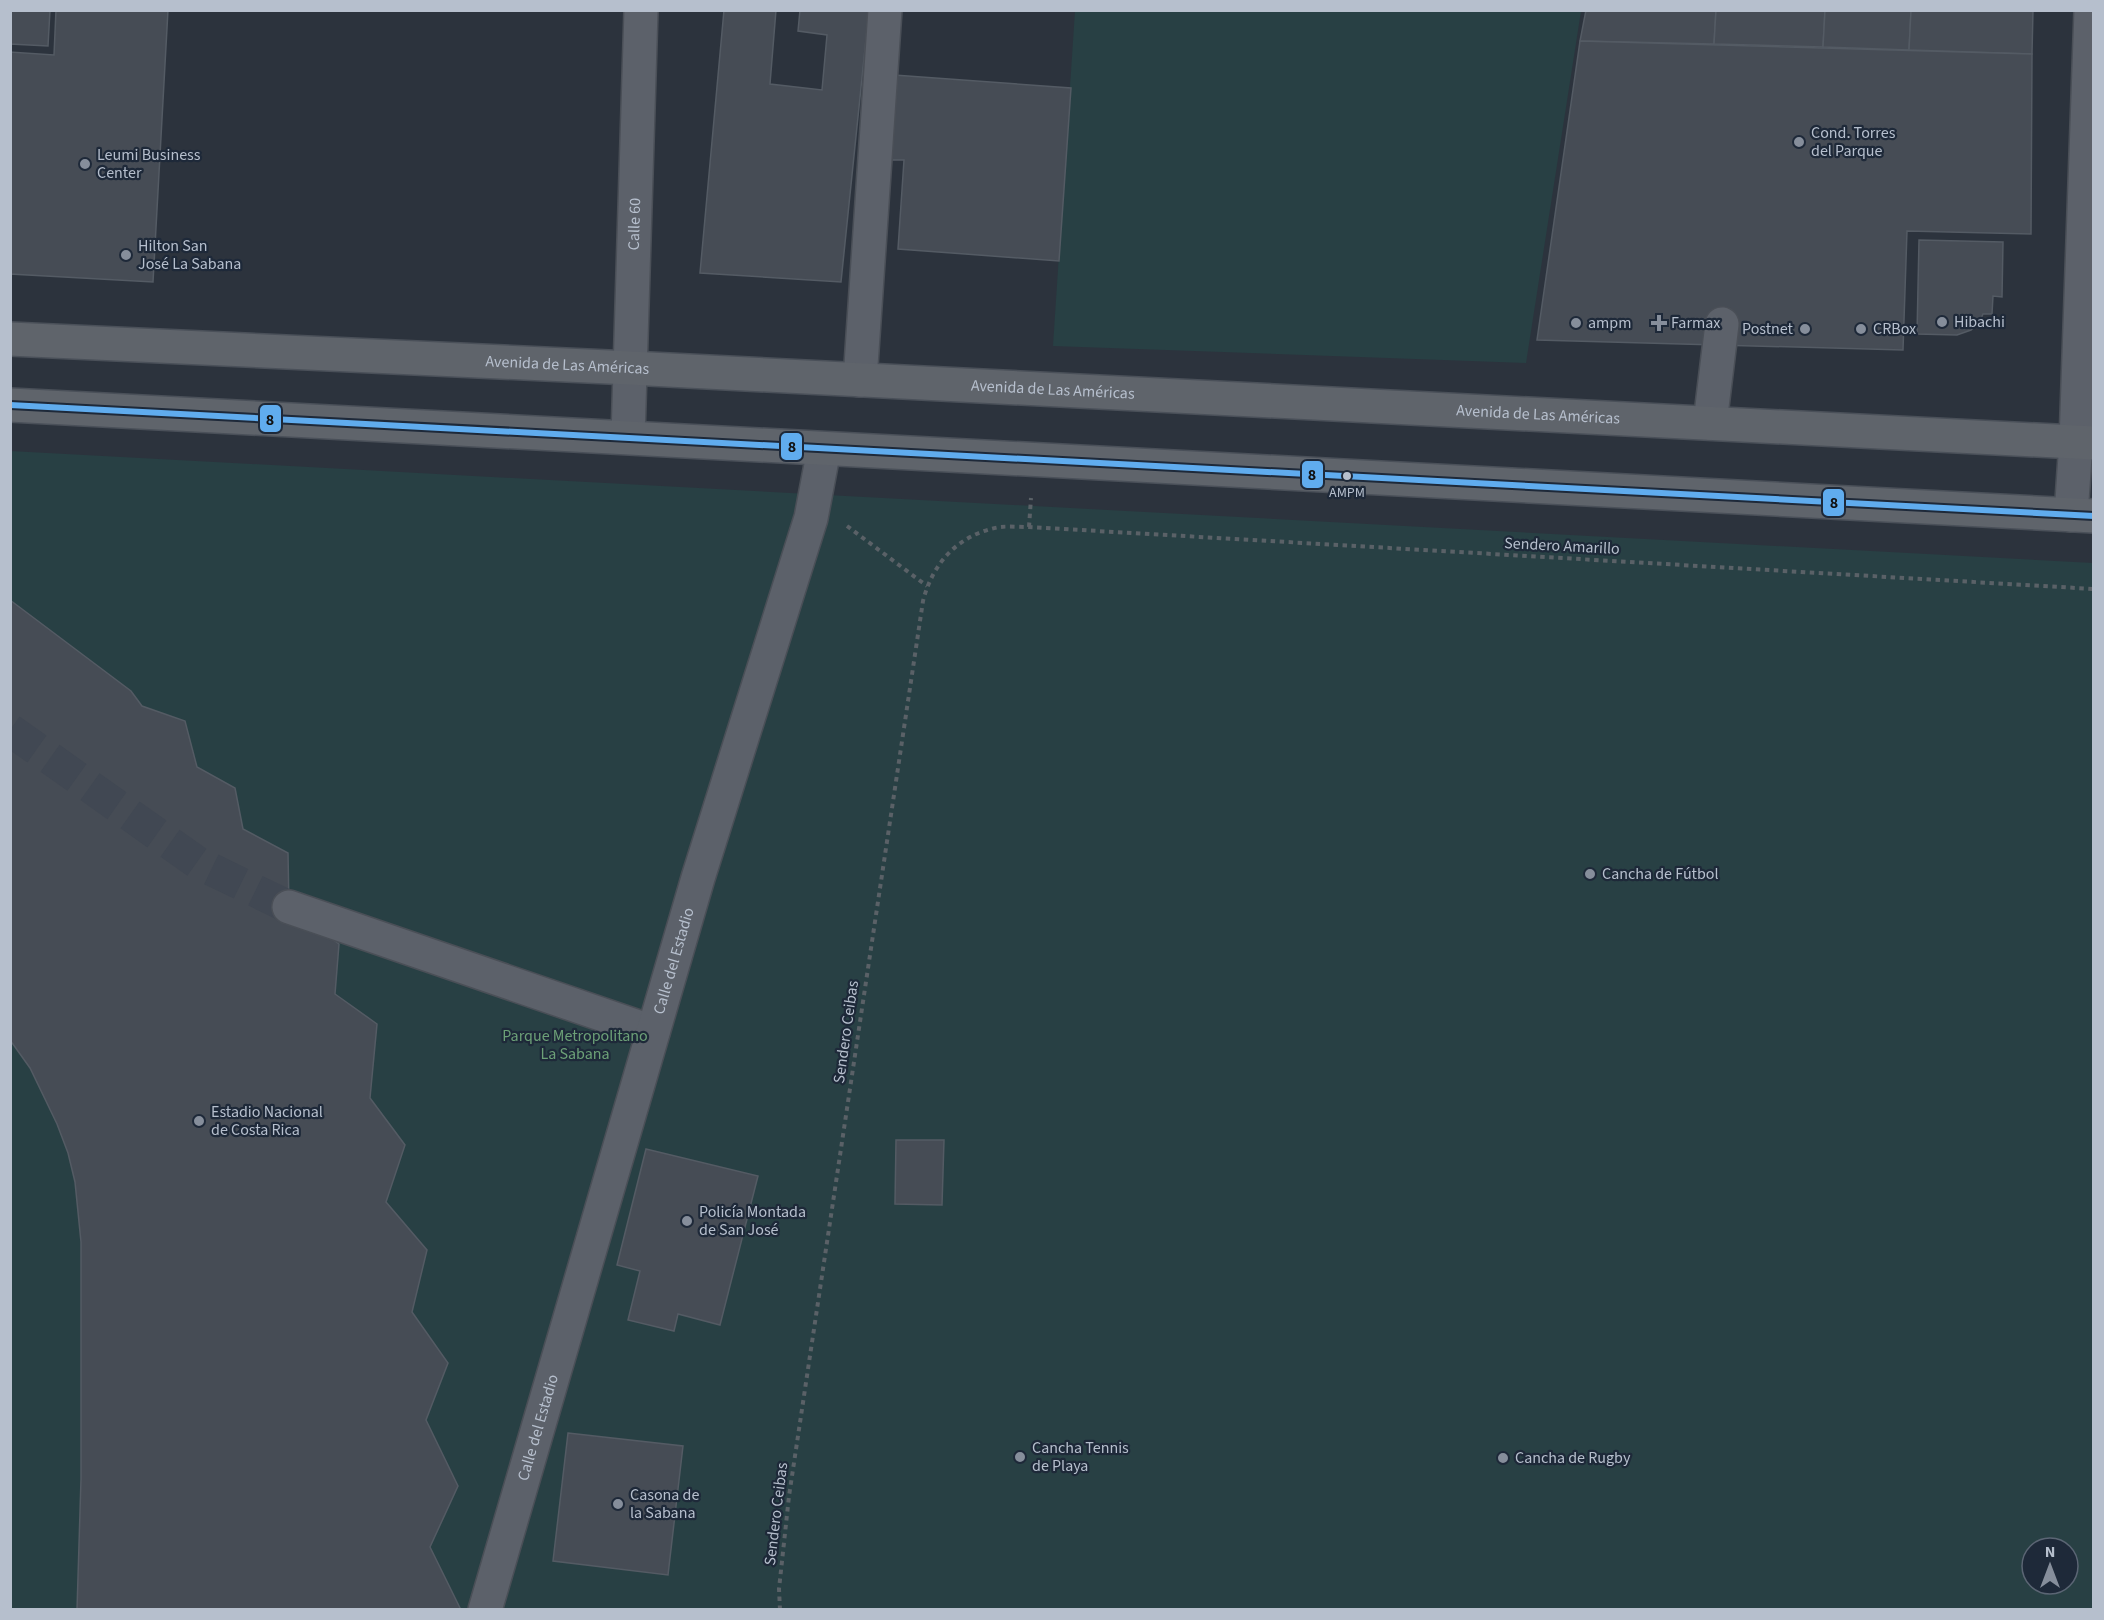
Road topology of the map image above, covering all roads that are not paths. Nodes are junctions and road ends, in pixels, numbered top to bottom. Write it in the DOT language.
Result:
graph roads {
  1 [pos="641,10"];
  2 [pos="885,10"];
  3 [pos="2091,10"];
  4 [pos="1722,324"];
  5 [pos="10,339"];
  6 [pos="630,368"];
  7 [pos="860,380"];
  8 [pos="10,405"];
  9 [pos="1710,423"];
  10 [pos="628,437"];
  11 [pos="2085,442"];
  12 [pos="824,449"];
  13 [pos="2082,515"];
  14 [pos="290,907"];
  15 [pos="652,1032"];
  16 [pos="485,1610"];
  1 -- 6 [label="street, Calle 60"];
  2 -- 7 [label="street"];
  3 -- 11 [label="street"];
  4 -- 9 [label="street"];
  5 -- 6 [label="main road, Avenida de Las Américas"];
  6 -- 7 [label="main road, Avenida de Las Américas"];
  6 -- 10 [label="street, Calle 60"];
  7 -- 9 [label="main road, Avenida de Las Américas"];
  8 -- 10 [label="main road"];
  9 -- 11 [label="main road, Avenida de Las Américas"];
  10 -- 12 [label="main road"];
  11 -- 13 [label="street"];
  12 -- 13 [label="main road"];
  12 -- 15 [label="street, Calle del Estadio"];
  14 -- 15 [label="street"];
  15 -- 16 [label="street, Calle del Estadio"];
}
